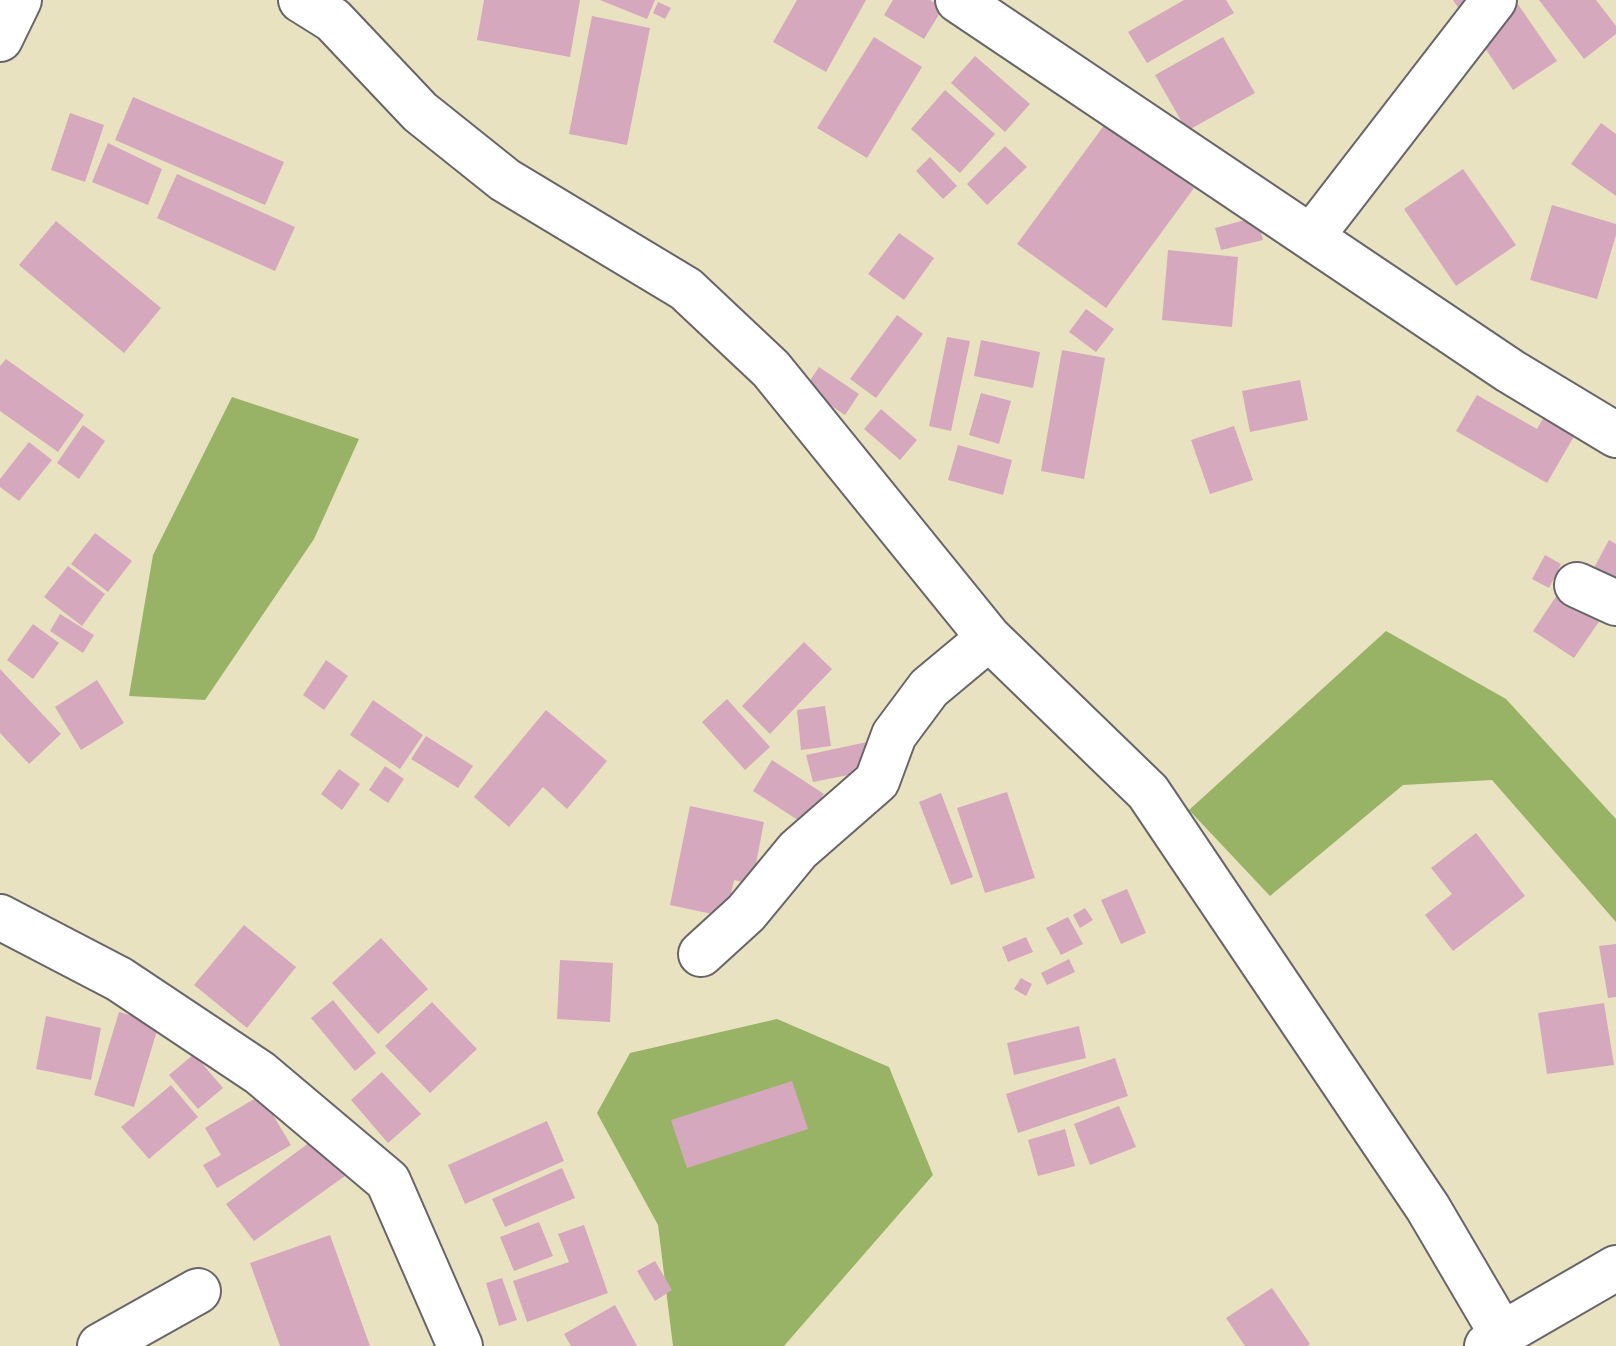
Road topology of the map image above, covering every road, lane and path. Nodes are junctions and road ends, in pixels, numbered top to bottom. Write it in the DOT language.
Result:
graph roads {
  1 [pos="19,0"];
  2 [pos="301,0"];
  3 [pos="958,0"];
  4 [pos="1494,0"];
  5 [pos="0,39"];
  6 [pos="1311,237"];
  7 [pos="1616,435"];
  8 [pos="1577,585"];
  9 [pos="1616,603"];
  10 [pos="989,638"];
  11 [pos="0,917"];
  12 [pos="701,954"];
  13 [pos="1616,1268"];
  14 [pos="198,1291"];
  15 [pos="1494,1340"];
  16 [pos="100,1346"];
  17 [pos="460,1346"];
  1 -- 5 [label="street"];
  2 -- 10 [label="street"];
  3 -- 6 [label="street"];
  4 -- 6 [label="street"];
  6 -- 7 [label="street"];
  8 -- 9 [label="street"];
  10 -- 12 [label="street"];
  10 -- 15 [label="street"];
  11 -- 17 [label="street"];
  13 -- 15 [label="street"];
  14 -- 16 [label="street"];
}
